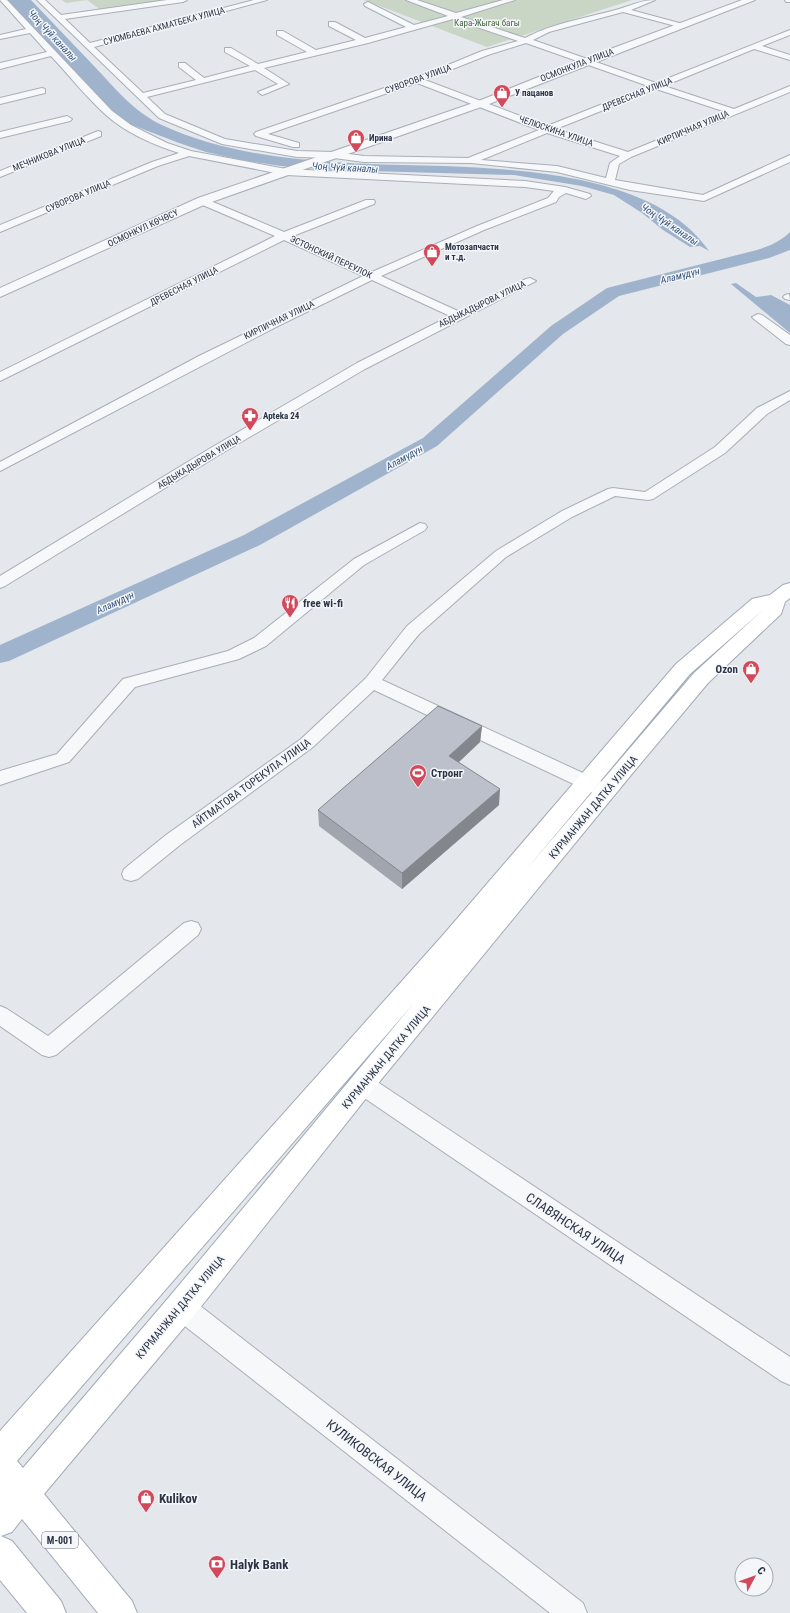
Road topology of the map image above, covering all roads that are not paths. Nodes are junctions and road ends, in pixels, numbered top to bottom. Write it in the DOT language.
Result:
graph roads {
  1 [pos="41,0"];
  2 [pos="183,0"];
  3 [pos="263,0"];
  4 [pos="410,0"];
  5 [pos="511,0"];
  6 [pos="651,0"];
  7 [pos="750,0"];
  8 [pos="158,3"];
  9 [pos="3,4"];
  10 [pos="368,4"];
  11 [pos="623,10"];
  12 [pos="456,16"];
  13 [pos="60,18"];
  14 [pos="194,18"];
  15 [pos="332,24"];
  16 [pos="680,26"];
  17 [pos="413,28"];
  18 [pos="30,31"];
  19 [pos="790,32"];
  20 [pos="280,33"];
  21 [pos="0,37"];
  22 [pos="527,40"];
  23 [pos="365,41"];
  24 [pos="88,46"];
  25 [pos="756,47"];
  26 [pos="228,50"];
  27 [pos="52,53"];
  28 [pos="315,53"];
  29 [pos="790,58"];
  30 [pos="585,62"];
  31 [pos="182,65"];
  32 [pos="0,66"];
  33 [pos="259,67"];
  34 [pos="203,80"];
  35 [pos="418,80"];
  36 [pos="654,86"];
  37 [pos="790,89"];
  38 [pos="42,91"];
  39 [pos="262,92"];
  40 [pos="141,96"];
  41 [pos="0,101"];
  42 [pos="480,104"];
  43 [pos="733,111"];
  44 [pos="67,119"];
  45 [pos="548,130"];
  46 [pos="98,134"];
  47 [pos="0,135"];
  48 [pos="189,153"];
  49 [pos="628,155"];
  50 [pos="331,156"];
  51 [pos="790,158"];
  52 [pos="469,162"];
  53 [pos="288,171"];
  54 [pos="0,174"];
  55 [pos="610,181"];
  56 [pos="565,190"];
  57 [pos="586,196"];
  58 [pos="202,201"];
  59 [pos="370,202"];
  60 [pos="0,229"];
  61 [pos="284,236"];
  62 [pos="370,276"];
  63 [pos="530,280"];
  64 [pos="0,293"];
  65 [pos="459,316"];
  66 [pos="758,317"];
  67 [pos="790,341"];
  68 [pos="0,377"];
  69 [pos="790,396"];
  70 [pos="0,467"];
  71 [pos="420,527"];
  72 [pos="0,583"];
  73 [pos="783,594"];
  74 [pos="372,682"];
  75 [pos="0,778"];
  76 [pos="596,786"];
  77 [pos="131,874"];
  78 [pos="191,929"];
  79 [pos="0,1015"];
  80 [pos="362,1084"];
  81 [pos="181,1307"];
  82 [pos="790,1372"];
  83 [pos="0,1455"];
  84 [pos="0,1466"];
  85 [pos="22,1493"];
  86 [pos="0,1520"];
  87 [pos="0,1552"];
  88 [pos="49,1613"];
  89 [pos="120,1613"];
  90 [pos="573,1613"];
  1 -- 13 [label="street"];
  2 -- 8 [label="street, СУЮМБАЕВА АХМАТБЕКА УЛИЦА"];
  3 -- 14 [label="street, СУЮМБАЕВА АХМАТБЕКА УЛИЦА"];
  4 -- 12 [label="street"];
  5 -- 12 [label="street"];
  6 -- 11 [label="street, СУВОРОВА УЛИЦА"];
  7 -- 16 [label="street, ОСМОНКУЛА УЛИЦА"];
  8 -- 13 [label="street, СУЮМБАЕВА АХМАТБЕКА УЛИЦА"];
  8 -- 14 [label="street"];
  9 -- 18 [label="street"];
  10 -- 17 [label="street"];
  11 -- 16 [label="street"];
  11 -- 22 [label="street, СУВОРОВА УЛИЦА"];
  12 -- 17 [label="street"];
  12 -- 22 [label="street"];
  13 -- 24 [label="street"];
  14 -- 24 [label="street, СУЮМБАЕВА АХМАТБЕКА УЛИЦА"];
  15 -- 23 [label="street"];
  16 -- 30 [label="street, ОСМОНКУЛА УЛИЦА"];
  17 -- 23 [label="street"];
  18 -- 21 [label="street"];
  18 -- 27 [label="street"];
  19 -- 25 [label="street, ДРЕВЕСНАЯ УЛИЦА"];
  20 -- 28 [label="street"];
  22 -- 30 [label="street"];
  22 -- 35 [label="street, СУВОРОВА УЛИЦА"];
  23 -- 28 [label="street"];
  24 -- 40 [label="street"];
  25 -- 29 [label="street"];
  25 -- 36 [label="street, ДРЕВЕСНАЯ УЛИЦА"];
  26 -- 33 [label="street"];
  27 -- 32 [label="street"];
  27 -- 48 [label="street"];
  28 -- 33 [label="street"];
  30 -- 36 [label="street"];
  30 -- 42 [label="street, ОСМОНКУЛА УЛИЦА"];
  31 -- 34 [label="street"];
  33 -- 34 [label="street"];
  33 -- 39 [label="street"];
  34 -- 40 [label="street"];
  35 -- 42 [label="street, ЧЕЛЮСКИНА УЛИЦА"];
  35 -- 50 [label="street, СУВОРОВА УЛИЦА"];
  36 -- 43 [label="street"];
  36 -- 45 [label="street, ДРЕВЕСНАЯ УЛИЦА"];
  37 -- 43 [label="street, КИРПИЧНАЯ УЛИЦА"];
  38 -- 41 [label="street"];
  40 -- 50 [label="street"];
  42 -- 45 [label="street, ЧЕЛЮСКИНА УЛИЦА"];
  42 -- 50 [label="street, ОСМОНКУЛА УЛИЦА"];
  43 -- 49 [label="street, КИРПИЧНАЯ УЛИЦА"];
  44 -- 47 [label="street"];
  45 -- 49 [label="street, ЧЕЛЮСКИНА УЛИЦА"];
  45 -- 52 [label="street, ДРЕВЕСНАЯ УЛИЦА"];
  46 -- 54 [label="street, МЕЧНИКОВА УЛИЦА"];
  48 -- 53 [label="street"];
  48 -- 60 [label="street, СУВОРОВА УЛИЦА"];
  49 -- 55 [label="street, КИРПИЧНАЯ УЛИЦА"];
  50 -- 52 [label="street"];
  50 -- 53 [label="street, ОСМОНКУЛА УЛИЦА"];
  51 -- 55 [label="street"];
  52 -- 55 [label="street"];
  53 -- 56 [label="street"];
  53 -- 58 [label="street, ОСМОНКУЛ КӨЧӨСҮ"];
  56 -- 57 [label="street"];
  56 -- 62 [label="street, КИРПИЧНАЯ УЛИЦА"];
  58 -- 61 [label="street, ЭСТОНСКИЙ ПЕРЕУЛОК"];
  58 -- 64 [label="street, ОСМОНКУЛ КӨЧӨСҮ"];
  59 -- 61 [label="street, ДРЕВЕСНАЯ УЛИЦА"];
  61 -- 62 [label="street, ЭСТОНСКИЙ ПЕРЕУЛОК"];
  61 -- 68 [label="street, ДРЕВЕСНАЯ УЛИЦА"];
  62 -- 65 [label="street, ЭСТОНСКИЙ ПЕРЕУЛОК"];
  62 -- 70 [label="street, КИРПИЧНАЯ УЛИЦА"];
  63 -- 65 [label="street, АБДЫКАДЫРОВА УЛИЦА"];
  65 -- 72 [label="street, АБДЫКАДЫРОВА УЛИЦА"];
  66 -- 67 [label="street"];
  69 -- 74 [label="street, АЙТМАТОВА ТОРЕКУЛА УЛИЦА"];
  71 -- 75 [label="street"];
  73 -- 76 [label="main road, КУРМАНЖАН ДАТКА УЛИЦА"];
  74 -- 76 [label="street"];
  74 -- 77 [label="street, АЙТМАТОВА ТОРЕКУЛА УЛИЦА"];
  76 -- 80 [label="main road, КУРМАНЖАН ДАТКА УЛИЦА"];
  76 -- 83 [label="main road, КУРМАНЖАН ДАТКА УЛИЦА"];
  78 -- 79 [label="street"];
  80 -- 81 [label="main road, КУРМАНЖАН ДАТКА УЛИЦА"];
  80 -- 82 [label="street, СЛАВЯНСКАЯ УЛИЦА"];
  81 -- 85 [label="main road, КУРМАНЖАН ДАТКА УЛИЦА"];
  81 -- 90 [label="street, КУЛИКОВСКАЯ УЛИЦА"];
  84 -- 85 [label="main road, М-001"];
  85 -- 86 [label="main road, КУРМАНЖАН ДАТКА УЛИЦА"];
  85 -- 89 [label="main road, М-001"];
  87 -- 88 [label="main road"];
}
